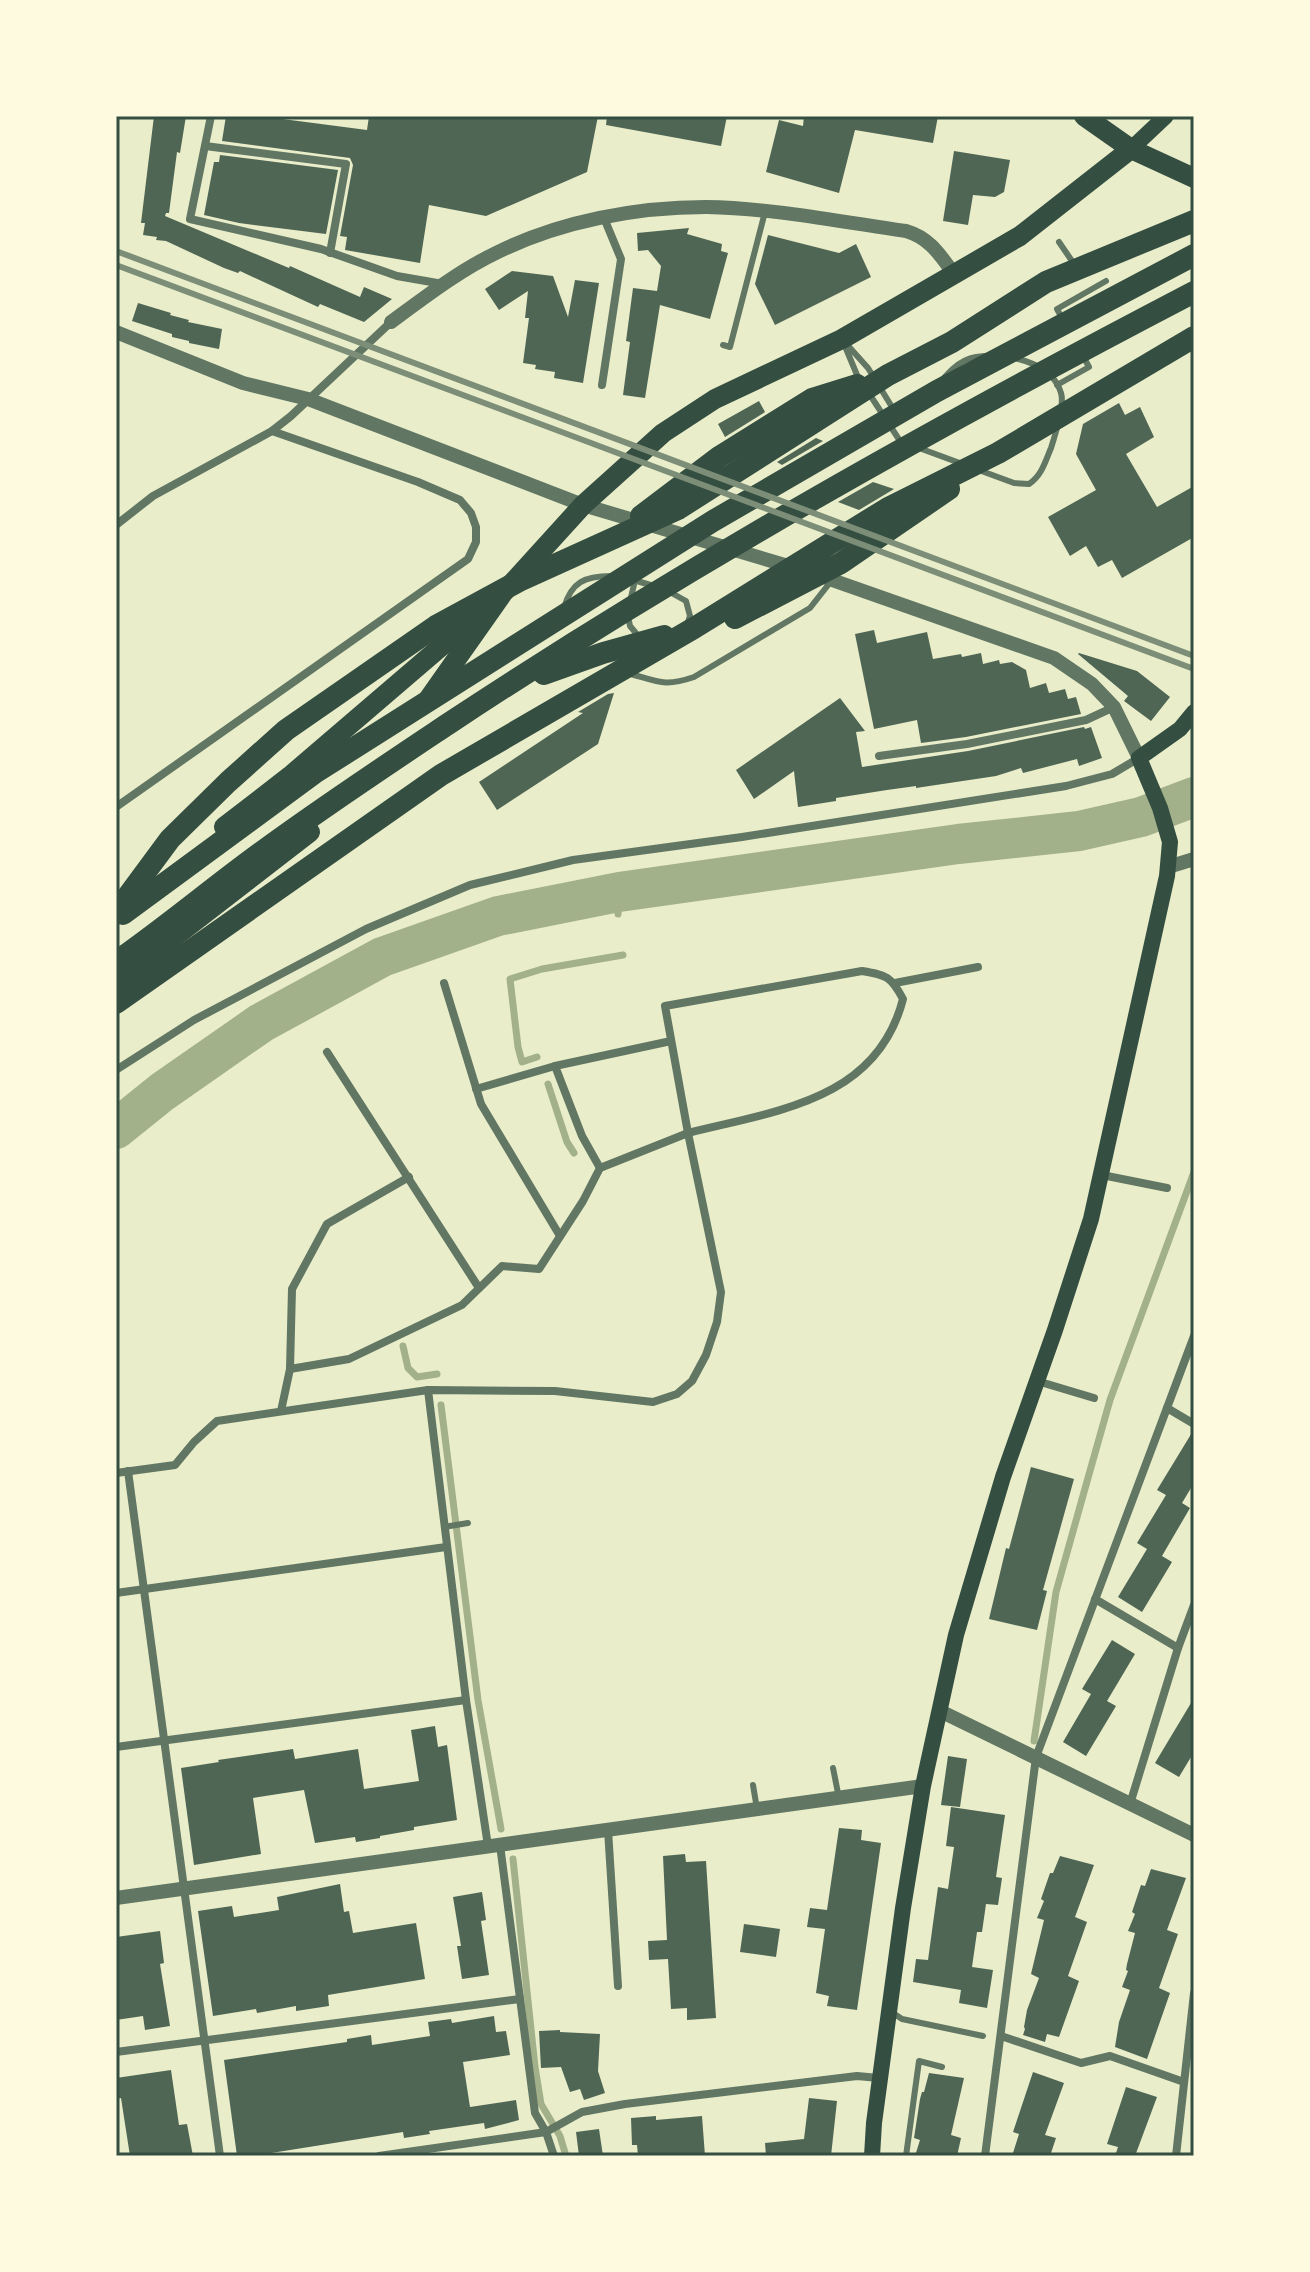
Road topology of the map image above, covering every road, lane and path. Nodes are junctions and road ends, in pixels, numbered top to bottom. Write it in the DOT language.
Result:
graph roads {
  1 [pos="211,116"];
  2 [pos="1084,116"];
  3 [pos="1166,116"];
  4 [pos="205,146"];
  5 [pos="1131,149"];
  6 [pos="1194,178"];
  7 [pos="765,212"];
  8 [pos="604,218"];
  9 [pos="1194,221"];
  10 [pos="1059,242"];
  11 [pos="330,253"];
  12 [pos="1194,255"];
  13 [pos="1072,261"];
  14 [pos="954,274"];
  15 [pos="1106,281"];
  16 [pos="443,284"];
  17 [pos="1194,292"];
  18 [pos="391,322"];
  19 [pos="116,332"];
  20 [pos="1070,332"];
  21 [pos="1194,337"];
  22 [pos="842,339"];
  23 [pos="1076,344"];
  24 [pos="723,345"];
  25 [pos="602,385"];
  26 [pos="1057,385"];
  27 [pos="308,399"];
  28 [pos="272,431"];
  29 [pos="583,505"];
  30 [pos="116,525"];
  31 [pos="635,580"];
  32 [pos="832,580"];
  33 [pos="503,593"];
  34 [pos="563,619"];
  35 [pos="694,628"];
  36 [pos="569,642"];
  37 [pos="604,663"];
  38 [pos="616,668"];
  39 [pos="1114,707"];
  40 [pos="421,709"];
  41 [pos="1194,712"];
  42 [pos="879,756"];
  43 [pos="1142,764"];
  44 [pos="116,807"];
  45 [pos="310,832"];
  46 [pos="1194,859"];
  47 [pos="1168,867"];
  48 [pos="117,913"];
  49 [pos="116,959"];
  50 [pos="978,967"];
  51 [pos="116,982"];
  52 [pos="444,983"];
  53 [pos="895,983"];
  54 [pos="116,1003"];
  55 [pos="671,1041"];
  56 [pos="327,1052"];
  57 [pos="555,1066"];
  58 [pos="116,1070"];
  59 [pos="476,1089"];
  60 [pos="688,1133"];
  61 [pos="600,1168"];
  62 [pos="1101,1175"];
  63 [pos="409,1177"];
  64 [pos="1167,1188"];
  65 [pos="560,1236"];
  66 [pos="479,1288"];
  67 [pos="1194,1336"];
  68 [pos="290,1369"];
  69 [pos="1037,1381"];
  70 [pos="428,1390"];
  71 [pos="1094,1398"];
  72 [pos="1167,1408"];
  73 [pos="281,1411"];
  74 [pos="1194,1424"];
  75 [pos="128,1471"];
  76 [pos="116,1473"];
  77 [pos="468,1523"];
  78 [pos="444,1527"];
  79 [pos="446,1547"];
  80 [pos="145,1589"];
  81 [pos="116,1593"];
  82 [pos="1095,1599"];
  83 [pos="1194,1605"];
  84 [pos="1192,1619"];
  85 [pos="1178,1648"];
  86 [pos="466,1700"];
  87 [pos="940,1711"];
  88 [pos="165,1740"];
  89 [pos="116,1747"];
  90 [pos="1036,1757"];
  91 [pos="833,1768"];
  92 [pos="753,1785"];
  93 [pos="923,1786"];
  94 [pos="839,1798"];
  95 [pos="1130,1804"];
  96 [pos="757,1809"];
  97 [pos="608,1830"];
  98 [pos="1194,1835"];
  99 [pos="494,1846"];
  100 [pos="184,1889"];
  101 [pos="116,1898"];
  102 [pos="618,1986"];
  103 [pos="1194,1993"];
  104 [pos="520,1999"];
  105 [pos="889,2010"];
  106 [pos="983,2036"];
  107 [pos="1001,2036"];
  108 [pos="205,2040"];
  109 [pos="116,2052"];
  110 [pos="942,2067"];
  111 [pos="879,2078"];
  112 [pos="1184,2082"];
  113 [pos="546,2132"];
  114 [pos="220,2156"];
  115 [pos="379,2156"];
  116 [pos="554,2156"];
  117 [pos="872,2156"];
  118 [pos="906,2156"];
  119 [pos="985,2156"];
  120 [pos="1176,2156"];
  1 -- 4 [label="street"];
  2 -- 5 [label="main road"];
  3 -- 5 [label="main road"];
  4 -- 11 [label="street"];
  4 -- 11 [label="street"];
  5 -- 6 [label="main road"];
  5 -- 14 [label="main road"];
  7 -- 8 [label="street"];
  7 -- 14 [label="street"];
  7 -- 24 [label="lane"];
  8 -- 16 [label="street"];
  8 -- 25 [label="street"];
  9 -- 48 [label="highway"];
  10 -- 13 [label="lane"];
  11 -- 16 [label="street"];
  12 -- 48 [label="highway"];
  14 -- 22 [label="main road"];
  15 -- 20 [label="lane"];
  16 -- 18 [label="street"];
  17 -- 49 [label="highway"];
  18 -- 27 [label="street"];
  19 -- 27 [label="street"];
  21 -- 35 [label="highway"];
  22 -- 26 [label="lane"];
  22 -- 26 [label="lane"];
  22 -- 29 [label="main road"];
  23 -- 26 [label="lane"];
  27 -- 28 [label="street"];
  27 -- 29 [label="street"];
  28 -- 30 [label="street"];
  28 -- 44 [label="street"];
  29 -- 32 [label="street"];
  29 -- 33 [label="main road"];
  31 -- 31 [label="lane"];
  31 -- 34 [label="lane"];
  32 -- 38 [label="lane"];
  32 -- 39 [label="street"];
  33 -- 40 [label="main road"];
  33 -- 48 [label="main road"];
  35 -- 49 [label="highway"];
  35 -- 54 [label="highway"];
  36 -- 37 [label="lane"];
  39 -- 42 [label="street"];
  39 -- 43 [label="street"];
  41 -- 43 [label="main road"];
  43 -- 47 [label="main road"];
  43 -- 58 [label="street"];
  45 -- 51 [label="main road"];
  46 -- 47 [label="street"];
  47 -- 62 [label="main road"];
  50 -- 53 [label="street"];
  52 -- 59 [label="street"];
  53 -- 55 [label="street"];
  53 -- 60 [label="street"];
  55 -- 57 [label="street"];
  55 -- 60 [label="street"];
  56 -- 63 [label="street"];
  57 -- 59 [label="street"];
  57 -- 61 [label="street"];
  59 -- 65 [label="street"];
  60 -- 61 [label="street"];
  60 -- 70 [label="street"];
  61 -- 65 [label="street"];
  62 -- 64 [label="street"];
  62 -- 69 [label="main road"];
  63 -- 66 [label="street"];
  63 -- 68 [label="street"];
  65 -- 66 [label="street"];
  66 -- 68 [label="street"];
  67 -- 72 [label="street"];
  68 -- 73 [label="street"];
  69 -- 71 [label="street"];
  69 -- 87 [label="main road"];
  70 -- 73 [label="street"];
  70 -- 78 [label="street"];
  72 -- 74 [label="street"];
  72 -- 82 [label="street"];
  73 -- 75 [label="street"];
  75 -- 76 [label="street"];
  75 -- 80 [label="street"];
  77 -- 78 [label="lane"];
  78 -- 79 [label="street"];
  79 -- 80 [label="street"];
  79 -- 86 [label="street"];
  80 -- 81 [label="street"];
  80 -- 88 [label="street"];
  82 -- 85 [label="street"];
  82 -- 90 [label="street"];
  83 -- 84 [label="street"];
  84 -- 85 [label="street"];
  85 -- 95 [label="street"];
  86 -- 88 [label="street"];
  86 -- 99 [label="street"];
  87 -- 90 [label="street"];
  87 -- 93 [label="main road"];
  88 -- 89 [label="street"];
  88 -- 100 [label="street"];
  90 -- 95 [label="street"];
  90 -- 107 [label="street"];
  91 -- 94 [label="lane"];
  92 -- 96 [label="lane"];
  93 -- 94 [label="street"];
  93 -- 105 [label="main road"];
  94 -- 96 [label="street"];
  95 -- 98 [label="street"];
  96 -- 97 [label="street"];
  97 -- 99 [label="street"];
  97 -- 102 [label="street"];
  99 -- 100 [label="street"];
  99 -- 104 [label="street"];
  100 -- 101 [label="street"];
  100 -- 108 [label="street"];
  103 -- 112 [label="street"];
  104 -- 108 [label="street"];
  104 -- 113 [label="street"];
  105 -- 106 [label="lane"];
  105 -- 111 [label="main road"];
  107 -- 112 [label="street"];
  107 -- 119 [label="street"];
  108 -- 109 [label="street"];
  108 -- 114 [label="street"];
  110 -- 118 [label="lane"];
  111 -- 113 [label="street"];
  111 -- 117 [label="main road"];
  112 -- 120 [label="street"];
  113 -- 115 [label="street"];
  113 -- 116 [label="street"];
}
